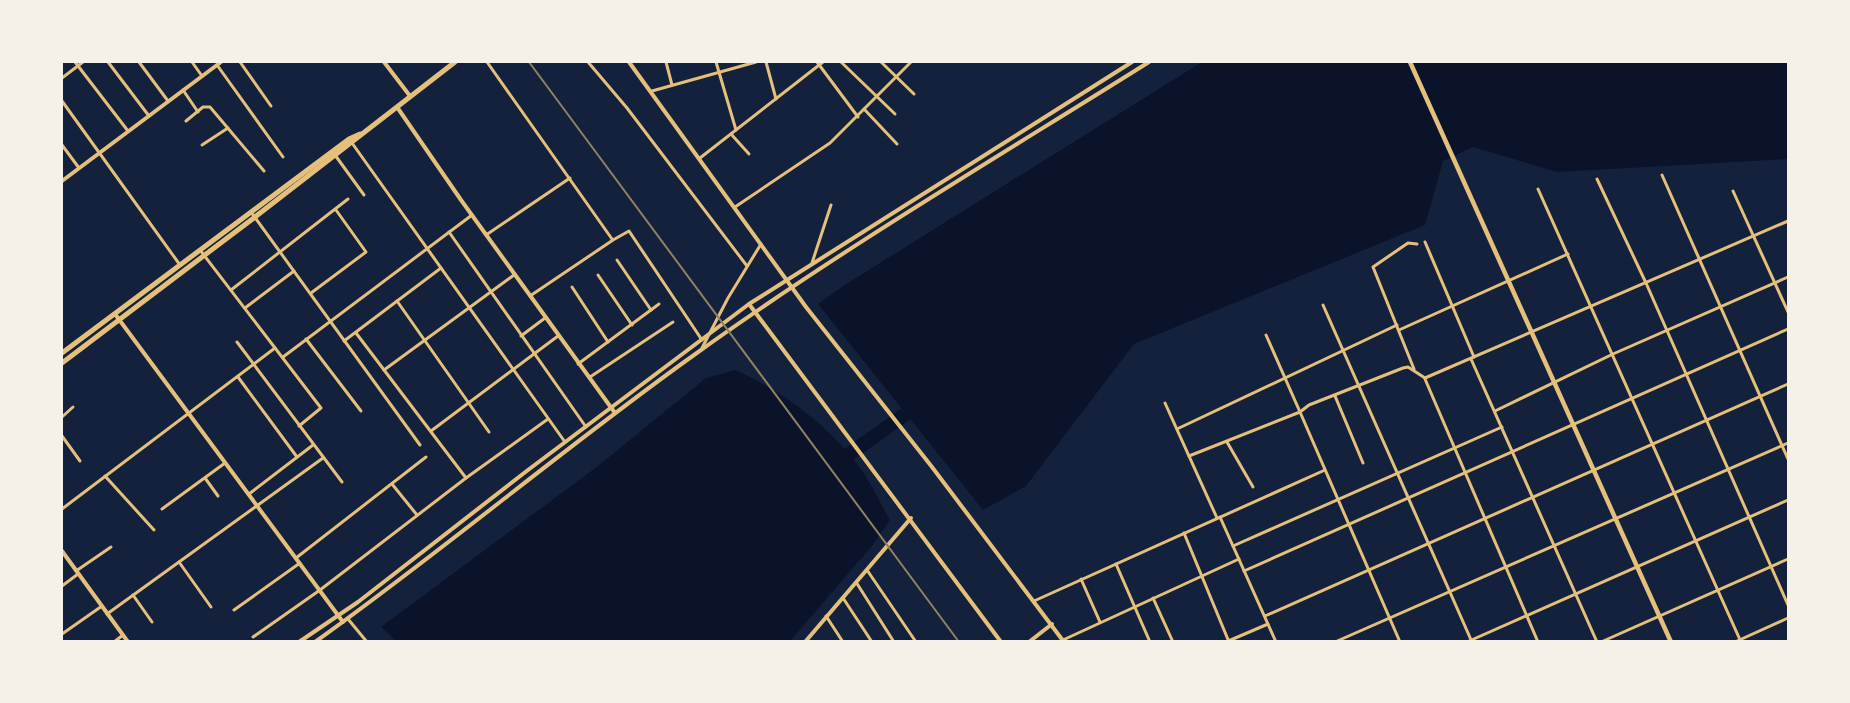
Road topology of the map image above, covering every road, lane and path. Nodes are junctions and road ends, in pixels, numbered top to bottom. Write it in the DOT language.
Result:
graph roads {
  1 [pos="83,62"];
  2 [pos="108,62"];
  3 [pos="139,62"];
  4 [pos="192,62"];
  5 [pos="240,62"];
  6 [pos="384,62"];
  7 [pos="455,62"];
  8 [pos="488,62"];
  9 [pos="588,62"];
  10 [pos="629,62"];
  11 [pos="666,62"];
  12 [pos="716,62"];
  13 [pos="756,62"];
  14 [pos="766,62"];
  15 [pos="823,62"];
  16 [pos="841,62"];
  17 [pos="880,62"];
  18 [pos="911,62"];
  19 [pos="1132,62"];
  20 [pos="1149,62"];
  21 [pos="1410,62"];
  22 [pos="77,63"];
  23 [pos="219,63"];
  24 [pos="818,64"];
  25 [pos="719,72"];
  26 [pos="202,76"];
  27 [pos="896,76"];
  28 [pos="62,78"];
  29 [pos="672,85"];
  30 [pos="183,90"];
  31 [pos="652,91"];
  32 [pos="914,94"];
  33 [pos="411,96"];
  34 [pos="875,96"];
  35 [pos="776,99"];
  36 [pos="62,101"];
  37 [pos="168,101"];
  38 [pos="272,106"];
  39 [pos="397,107"];
  40 [pos="864,109"];
  41 [pos="198,112"];
  42 [pos="894,114"];
  43 [pos="149,116"];
  44 [pos="858,117"];
  45 [pos="186,121"];
  46 [pos="228,128"];
  47 [pos="736,130"];
  48 [pos="128,131"];
  49 [pos="731,134"];
  50 [pos="350,141"];
  51 [pos="897,144"];
  52 [pos="62,145"];
  53 [pos="202,145"];
  54 [pos="100,152"];
  55 [pos="334,153"];
  56 [pos="749,154"];
  57 [pos="284,157"];
  58 [pos="700,158"];
  59 [pos="79,168"];
  60 [pos="264,171"];
  61 [pos="1662,175"];
  62 [pos="570,178"];
  63 [pos="1597,178"];
  64 [pos="62,181"];
  65 [pos="939,184"];
  66 [pos="1538,189"];
  67 [pos="943,191"];
  68 [pos="1733,191"];
  69 [pos="364,195"];
  70 [pos="348,199"];
  71 [pos="831,206"];
  72 [pos="735,207"];
  73 [pos="336,209"];
  74 [pos="251,212"];
  75 [pos="472,215"];
  76 [pos="255,218"];
  77 [pos="1788,221"];
  78 [pos="449,232"];
  79 [pos="486,235"];
  80 [pos="1754,236"];
  81 [pos="613,240"];
  82 [pos="1425,242"];
  83 [pos="762,243"];
  84 [pos="1417,244"];
  85 [pos="427,249"];
  86 [pos="200,250"];
  87 [pos="280,252"];
  88 [pos="1568,254"];
  89 [pos="205,256"];
  90 [pos="1700,260"];
  91 [pos="616,261"];
  92 [pos="812,263"];
  93 [pos="180,265"];
  94 [pos="747,266"];
  95 [pos="441,268"];
  96 [pos="294,271"];
  97 [pos="514,275"];
  98 [pos="598,275"];
  99 [pos="1788,277"];
  100 [pos="787,279"];
  101 [pos="1509,280"];
  102 [pos="1646,283"];
  103 [pos="1775,283"];
  104 [pos="792,286"];
  105 [pos="572,287"];
  106 [pos="231,290"];
  107 [pos="311,293"];
  108 [pos="491,293"];
  109 [pos="530,296"];
  110 [pos="397,302"];
  111 [pos="659,304"];
  112 [pos="749,304"];
  113 [pos="1323,305"];
  114 [pos="1452,306"];
  115 [pos="1592,307"];
  116 [pos="1721,307"];
  117 [pos="245,308"];
  118 [pos="470,308"];
  119 [pos="651,310"];
  120 [pos="755,312"];
  121 [pos="1788,312"];
  122 [pos="115,314"];
  123 [pos="545,318"];
  124 [pos="119,320"];
  125 [pos="331,321"];
  126 [pos="673,322"];
  127 [pos="632,325"];
  128 [pos="1397,325"];
  129 [pos="1788,329"];
  130 [pos="1399,330"];
  131 [pos="711,331"];
  132 [pos="1667,331"];
  133 [pos="1532,332"];
  134 [pos="356,333"];
  135 [pos="1266,335"];
  136 [pos="521,336"];
  137 [pos="558,336"];
  138 [pos="306,339"];
  139 [pos="702,340"];
  140 [pos="344,341"];
  141 [pos="424,341"];
  142 [pos="237,342"];
  143 [pos="608,342"];
  144 [pos="275,348"];
  145 [pos="702,350"];
  146 [pos="1343,350"];
  147 [pos="1740,350"];
  148 [pos="62,353"];
  149 [pos="534,354"];
  150 [pos="1613,354"];
  151 [pos="283,357"];
  152 [pos="1473,358"];
  153 [pos="62,363"];
  154 [pos="578,364"];
  155 [pos="254,365"];
  156 [pos="514,369"];
  157 [pos="384,370"];
  158 [pos="1414,370"];
  159 [pos="1686,375"];
  160 [pos="238,376"];
  161 [pos="588,378"];
  162 [pos="1425,378"];
  163 [pos="1285,379"];
  164 [pos="1555,384"];
  165 [pos="1788,384"];
  166 [pos="1359,386"];
  167 [pos="1335,396"];
  168 [pos="1761,396"];
  169 [pos="1633,399"];
  170 [pos="468,403"];
  171 [pos="1165,403"];
  172 [pos="74,408"];
  173 [pos="611,408"];
  174 [pos="361,411"];
  175 [pos="1495,411"];
  176 [pos="1299,412"];
  177 [pos="615,413"];
  178 [pos="189,414"];
  179 [pos="62,417"];
  180 [pos="549,418"];
  181 [pos="1707,420"];
  182 [pos="1574,425"];
  183 [pos="299,426"];
  184 [pos="585,427"];
  185 [pos="1502,427"];
  186 [pos="1177,429"];
  187 [pos="431,431"];
  188 [pos="489,432"];
  189 [pos="62,436"];
  190 [pos="1227,441"];
  191 [pos="565,442"];
  192 [pos="1653,443"];
  193 [pos="1788,443"];
  194 [pos="313,445"];
  195 [pos="420,445"];
  196 [pos="1783,446"];
  197 [pos="1454,448"];
  198 [pos="1512,451"];
  199 [pos="1190,456"];
  200 [pos="426,457"];
  201 [pos="297,458"];
  202 [pos="323,458"];
  203 [pos="1788,459"];
  204 [pos="80,461"];
  205 [pos="225,463"];
  206 [pos="1363,463"];
  207 [pos="1594,469"];
  208 [pos="1325,470"];
  209 [pos="1728,470"];
  210 [pos="1398,473"];
  211 [pos="1464,473"];
  212 [pos="105,476"];
  213 [pos="205,477"];
  214 [pos="466,478"];
  215 [pos="342,482"];
  216 [pos="392,484"];
  217 [pos="1253,487"];
  218 [pos="1675,493"];
  219 [pos="249,494"];
  220 [pos="218,496"];
  221 [pos="1532,496"];
  222 [pos="1408,497"];
  223 [pos="1338,498"];
  224 [pos="1788,500"];
  225 [pos="258,506"];
  226 [pos="62,509"];
  227 [pos="162,509"];
  228 [pos="417,515"];
  229 [pos="1219,517"];
  230 [pos="1749,517"];
  231 [pos="911,518"];
  232 [pos="1484,518"];
  233 [pos="1616,519"];
  234 [pos="1349,524"];
  235 [pos="154,530"];
  236 [pos="1184,533"];
  237 [pos="1696,540"];
  238 [pos="1428,543"];
  239 [pos="1233,546"];
  240 [pos="1554,546"];
  241 [pos="111,547"];
  242 [pos="62,552"];
  243 [pos="296,558"];
  244 [pos="1239,559"];
  245 [pos="1788,559"];
  246 [pos="179,562"];
  247 [pos="300,563"];
  248 [pos="1116,564"];
  249 [pos="1637,566"];
  250 [pos="1771,566"];
  251 [pos="1505,567"];
  252 [pos="867,570"];
  253 [pos="1369,570"];
  254 [pos="1244,571"];
  255 [pos="77,572"];
  256 [pos="1200,577"];
  257 [pos="1081,579"];
  258 [pos="856,582"];
  259 [pos="62,586"];
  260 [pos="320,590"];
  261 [pos="1718,590"];
  262 [pos="1450,591"];
  263 [pos="1575,593"];
  264 [pos="133,595"];
  265 [pos="843,597"];
  266 [pos="1153,598"];
  267 [pos="1034,601"];
  268 [pos="1788,605"];
  269 [pos="102,606"];
  270 [pos="211,607"];
  271 [pos="1135,607"];
  272 [pos="234,610"];
  273 [pos="107,614"];
  274 [pos="1526,614"];
  275 [pos="338,615"];
  276 [pos="826,616"];
  277 [pos="1265,616"];
  278 [pos="1659,616"];
  279 [pos="1390,618"];
  280 [pos="1788,618"];
  281 [pos="345,620"];
  282 [pos="152,622"];
  283 [pos="1100,622"];
  284 [pos="1052,624"];
  285 [pos="1268,624"];
  286 [pos="62,634"];
  287 [pos="123,635"];
  288 [pos="253,637"];
  289 [pos="1472,640"];
  290 [pos="1740,640"];
  291 [pos="1063,641"];
  292 [pos="1228,641"];
  293 [pos="114,642"];
  294 [pos="128,642"];
  295 [pos="299,642"];
  296 [pos="315,642"];
  297 [pos="367,642"];
  298 [pos="805,642"];
  299 [pos="843,642"];
  300 [pos="872,642"];
  301 [pos="894,642"];
  302 [pos="916,642"];
  303 [pos="1002,642"];
  304 [pos="1029,642"];
  305 [pos="1150,642"];
  306 [pos="1173,642"];
  307 [pos="1276,642"];
  308 [pos="1335,642"];
  309 [pos="1400,642"];
  310 [pos="1467,642"];
  311 [pos="1538,642"];
  312 [pos="1599,642"];
  313 [pos="1671,642"];
  314 [pos="1735,642"];
  1 -- 22 [label="street"];
  2 -- 43 [label="street"];
  3 -- 37 [label="street"];
  4 -- 26 [label="street"];
  5 -- 38 [label="street"];
  6 -- 33 [label="street"];
  7 -- 33 [label="highway"];
  8 -- 62 [label="street"];
  9 -- 94 [label="street"];
  10 -- 31 [label="street"];
  11 -- 29 [label="street"];
  12 -- 25 [label="street"];
  13 -- 25 [label="street"];
  14 -- 35 [label="street"];
  15 -- 24 [label="street"];
  16 -- 34 [label="street"];
  17 -- 27 [label="street"];
  18 -- 27 [label="street"];
  19 -- 65 [label="street"];
  20 -- 67 [label="street"];
  21 -- 101 [label="main road"];
  22 -- 28 [label="street"];
  22 -- 48 [label="street"];
  23 -- 26 [label="street"];
  23 -- 57 [label="street"];
  24 -- 35 [label="street"];
  24 -- 44 [label="street"];
  25 -- 29 [label="street"];
  25 -- 47 [label="street"];
  26 -- 30 [label="street"];
  27 -- 32 [label="street"];
  27 -- 34 [label="street"];
  29 -- 31 [label="street"];
  30 -- 37 [label="street"];
  30 -- 41 [label="street"];
  31 -- 58 [label="street"];
  33 -- 39 [label="highway"];
  34 -- 40 [label="street"];
  34 -- 42 [label="street"];
  35 -- 47 [label="street"];
  36 -- 54 [label="street"];
  37 -- 43 [label="street"];
  39 -- 50 [label="highway"];
  39 -- 75 [label="street"];
  40 -- 44 [label="street"];
  40 -- 51 [label="street"];
  41 -- 45 [label="street"];
  41 -- 46 [label="street"];
  43 -- 48 [label="street"];
  44 -- 72 [label="street"];
  46 -- 53 [label="street"];
  46 -- 60 [label="street"];
  47 -- 49 [label="street"];
  48 -- 54 [label="street"];
  49 -- 56 [label="street"];
  49 -- 58 [label="street"];
  50 -- 55 [label="highway"];
  50 -- 85 [label="street"];
  52 -- 59 [label="street"];
  54 -- 59 [label="street"];
  54 -- 93 [label="street"];
  55 -- 69 [label="street"];
  55 -- 74 [label="highway"];
  55 -- 76 [label="highway"];
  58 -- 72 [label="street"];
  59 -- 64 [label="street"];
  61 -- 90 [label="street"];
  62 -- 79 [label="street"];
  62 -- 81 [label="street"];
  63 -- 102 [label="street"];
  65 -- 67 [label="street"];
  65 -- 92 [label="street"];
  66 -- 88 [label="street"];
  67 -- 104 [label="street"];
  68 -- 80 [label="street"];
  70 -- 73 [label="street"];
  71 -- 92 [label="street"];
  72 -- 83 [label="street"];
  73 -- 87 [label="street"];
  73 -- 107 [label="street"];
  74 -- 76 [label="street"];
  74 -- 86 [label="highway"];
  75 -- 78 [label="street"];
  75 -- 79 [label="street"];
  76 -- 87 [label="street"];
  76 -- 89 [label="highway"];
  77 -- 80 [label="street"];
  78 -- 85 [label="street"];
  78 -- 108 [label="street"];
  79 -- 97 [label="street"];
  80 -- 90 [label="street"];
  80 -- 103 [label="street"];
  81 -- 109 [label="street"];
  81 -- 139 [label="street"];
  82 -- 114 [label="street"];
  83 -- 94 [label="street"];
  83 -- 100 [label="street"];
  84 -- 128 [label="street"];
  85 -- 95 [label="street"];
  85 -- 125 [label="street"];
  86 -- 89 [label="street"];
  86 -- 93 [label="highway"];
  87 -- 96 [label="street"];
  87 -- 106 [label="street"];
  88 -- 101 [label="street"];
  88 -- 115 [label="street"];
  89 -- 106 [label="street"];
  89 -- 124 [label="highway"];
  90 -- 102 [label="street"];
  90 -- 116 [label="street"];
  91 -- 119 [label="street"];
  92 -- 100 [label="street"];
  93 -- 122 [label="highway"];
  94 -- 131 [label="street"];
  95 -- 110 [label="street"];
  95 -- 118 [label="street"];
  96 -- 107 [label="street"];
  96 -- 117 [label="street"];
  97 -- 108 [label="street"];
  97 -- 109 [label="street"];
  98 -- 127 [label="street"];
  99 -- 103 [label="street"];
  100 -- 104 [label="street"];
  100 -- 112 [label="street"];
  101 -- 114 [label="street"];
  101 -- 133 [label="main road"];
  102 -- 115 [label="street"];
  102 -- 132 [label="street"];
  103 -- 116 [label="street"];
  103 -- 121 [label="street"];
  104 -- 120 [label="street"];
  104 -- 267 [label="street"];
  105 -- 143 [label="street"];
  106 -- 117 [label="street"];
  107 -- 125 [label="street"];
  108 -- 118 [label="street"];
  108 -- 136 [label="street"];
  109 -- 123 [label="street"];
  110 -- 134 [label="street"];
  110 -- 141 [label="street"];
  111 -- 119 [label="street"];
  112 -- 120 [label="street"];
  112 -- 131 [label="street"];
  113 -- 146 [label="street"];
  114 -- 130 [label="street"];
  114 -- 152 [label="street"];
  115 -- 133 [label="street"];
  115 -- 150 [label="street"];
  116 -- 132 [label="street"];
  116 -- 147 [label="street"];
  117 -- 144 [label="street"];
  118 -- 141 [label="street"];
  118 -- 156 [label="street"];
  119 -- 127 [label="street"];
  120 -- 145 [label="street"];
  120 -- 231 [label="street"];
  122 -- 124 [label="street"];
  122 -- 148 [label="highway"];
  123 -- 136 [label="street"];
  123 -- 137 [label="street"];
  124 -- 153 [label="highway"];
  124 -- 178 [label="street"];
  125 -- 138 [label="street"];
  125 -- 140 [label="street"];
  126 -- 161 [label="street"];
  127 -- 143 [label="street"];
  128 -- 130 [label="street"];
  128 -- 146 [label="street"];
  129 -- 147 [label="street"];
  130 -- 158 [label="street"];
  131 -- 139 [label="street"];
  131 -- 145 [label="street"];
  132 -- 150 [label="street"];
  132 -- 159 [label="street"];
  133 -- 152 [label="street"];
  133 -- 164 [label="main road"];
  134 -- 140 [label="street"];
  134 -- 157 [label="street"];
  135 -- 163 [label="street"];
  136 -- 149 [label="street"];
  137 -- 149 [label="street"];
  137 -- 154 [label="street"];
  138 -- 151 [label="street"];
  138 -- 174 [label="street"];
  139 -- 173 [label="street"];
  140 -- 195 [label="street"];
  141 -- 157 [label="street"];
  141 -- 170 [label="street"];
  142 -- 155 [label="street"];
  143 -- 154 [label="street"];
  144 -- 151 [label="street"];
  144 -- 155 [label="street"];
  145 -- 177 [label="street"];
  146 -- 163 [label="street"];
  146 -- 166 [label="street"];
  147 -- 159 [label="street"];
  147 -- 168 [label="street"];
  149 -- 156 [label="street"];
  149 -- 184 [label="street"];
  150 -- 164 [label="street"];
  150 -- 169 [label="street"];
  151 -- 183 [label="street"];
  152 -- 162 [label="street"];
  152 -- 175 [label="street"];
  154 -- 161 [label="street"];
  155 -- 160 [label="street"];
  155 -- 183 [label="street"];
  156 -- 170 [label="street"];
  156 -- 180 [label="street"];
  157 -- 187 [label="street"];
  158 -- 162 [label="street"];
  158 -- 166 [label="street"];
  159 -- 169 [label="street"];
  159 -- 181 [label="street"];
  160 -- 178 [label="street"];
  160 -- 201 [label="street"];
  161 -- 173 [label="street"];
  162 -- 197 [label="street"];
  163 -- 176 [label="street"];
  163 -- 186 [label="street"];
  164 -- 175 [label="street"];
  164 -- 182 [label="main road"];
  165 -- 168 [label="street"];
  166 -- 167 [label="street"];
  166 -- 210 [label="street"];
  167 -- 176 [label="street"];
  167 -- 206 [label="street"];
  168 -- 181 [label="street"];
  168 -- 196 [label="street"];
  169 -- 182 [label="street"];
  169 -- 192 [label="street"];
  170 -- 187 [label="street"];
  170 -- 188 [label="street"];
  171 -- 186 [label="street"];
  172 -- 179 [label="street"];
  173 -- 177 [label="street"];
  173 -- 184 [label="street"];
  175 -- 185 [label="street"];
  176 -- 190 [label="street"];
  176 -- 208 [label="street"];
  177 -- 281 [label="street"];
  178 -- 205 [label="street"];
  178 -- 212 [label="street"];
  180 -- 191 [label="street"];
  180 -- 214 [label="street"];
  181 -- 192 [label="street"];
  181 -- 209 [label="street"];
  182 -- 198 [label="street"];
  182 -- 207 [label="main road"];
  183 -- 194 [label="street"];
  184 -- 191 [label="street"];
  185 -- 197 [label="street"];
  185 -- 198 [label="street"];
  186 -- 199 [label="street"];
  187 -- 214 [label="street"];
  189 -- 204 [label="street"];
  190 -- 199 [label="street"];
  190 -- 217 [label="street"];
  191 -- 275 [label="street"];
  192 -- 207 [label="street"];
  192 -- 218 [label="street"];
  193 -- 196 [label="street"];
  194 -- 201 [label="street"];
  194 -- 202 [label="street"];
  196 -- 203 [label="street"];
  196 -- 209 [label="street"];
  197 -- 210 [label="street"];
  197 -- 211 [label="street"];
  198 -- 211 [label="street"];
  198 -- 221 [label="street"];
  199 -- 229 [label="street"];
  200 -- 216 [label="street"];
  201 -- 219 [label="street"];
  202 -- 215 [label="street"];
  202 -- 225 [label="street"];
  205 -- 213 [label="street"];
  205 -- 219 [label="street"];
  207 -- 221 [label="street"];
  207 -- 233 [label="main road"];
  208 -- 223 [label="street"];
  208 -- 229 [label="street"];
  209 -- 218 [label="street"];
  209 -- 230 [label="street"];
  210 -- 222 [label="street"];
  210 -- 223 [label="street"];
  211 -- 222 [label="street"];
  211 -- 232 [label="street"];
  212 -- 226 [label="street"];
  212 -- 235 [label="street"];
  213 -- 220 [label="street"];
  213 -- 227 [label="street"];
  214 -- 228 [label="street"];
  216 -- 228 [label="street"];
  216 -- 243 [label="street"];
  218 -- 233 [label="street"];
  218 -- 237 [label="street"];
  219 -- 225 [label="street"];
  221 -- 232 [label="street"];
  221 -- 240 [label="street"];
  222 -- 234 [label="street"];
  222 -- 238 [label="street"];
  223 -- 234 [label="street"];
  223 -- 239 [label="street"];
  224 -- 230 [label="street"];
  225 -- 243 [label="street"];
  225 -- 246 [label="street"];
  228 -- 260 [label="street"];
  229 -- 236 [label="street"];
  229 -- 239 [label="street"];
  230 -- 237 [label="street"];
  230 -- 250 [label="street"];
  231 -- 252 [label="street"];
  231 -- 303 [label="street"];
  232 -- 238 [label="street"];
  232 -- 251 [label="street"];
  233 -- 240 [label="street"];
  233 -- 249 [label="main road"];
  234 -- 253 [label="street"];
  234 -- 254 [label="street"];
  236 -- 248 [label="street"];
  236 -- 256 [label="street"];
  237 -- 249 [label="street"];
  237 -- 261 [label="street"];
  238 -- 253 [label="street"];
  238 -- 262 [label="street"];
  239 -- 244 [label="street"];
  240 -- 251 [label="street"];
  240 -- 263 [label="street"];
  241 -- 255 [label="street"];
  242 -- 255 [label="street"];
  243 -- 247 [label="street"];
  244 -- 254 [label="street"];
  244 -- 256 [label="street"];
  245 -- 250 [label="street"];
  246 -- 264 [label="street"];
  246 -- 270 [label="street"];
  247 -- 260 [label="street"];
  247 -- 272 [label="street"];
  248 -- 257 [label="street"];
  248 -- 271 [label="street"];
  249 -- 263 [label="street"];
  249 -- 278 [label="main road"];
  250 -- 261 [label="street"];
  250 -- 268 [label="street"];
  251 -- 262 [label="street"];
  251 -- 274 [label="street"];
  252 -- 258 [label="street"];
  252 -- 302 [label="street"];
  253 -- 277 [label="street"];
  253 -- 279 [label="street"];
  254 -- 277 [label="street"];
  255 -- 259 [label="street"];
  255 -- 269 [label="street"];
  256 -- 266 [label="street"];
  256 -- 292 [label="street"];
  257 -- 267 [label="street"];
  257 -- 283 [label="street"];
  258 -- 265 [label="street"];
  258 -- 301 [label="street"];
  260 -- 275 [label="street"];
  260 -- 288 [label="street"];
  261 -- 278 [label="street"];
  261 -- 290 [label="street"];
  262 -- 279 [label="street"];
  262 -- 289 [label="street"];
  263 -- 274 [label="street"];
  263 -- 312 [label="street"];
  264 -- 273 [label="street"];
  264 -- 282 [label="street"];
  265 -- 276 [label="street"];
  265 -- 300 [label="street"];
  266 -- 271 [label="street"];
  266 -- 306 [label="street"];
  267 -- 284 [label="street"];
  269 -- 273 [label="street"];
  269 -- 286 [label="street"];
  271 -- 283 [label="street"];
  271 -- 305 [label="street"];
  273 -- 287 [label="street"];
  274 -- 289 [label="street"];
  274 -- 311 [label="street"];
  275 -- 281 [label="street"];
  275 -- 295 [label="street"];
  276 -- 298 [label="street"];
  276 -- 299 [label="street"];
  277 -- 285 [label="street"];
  278 -- 312 [label="street"];
  278 -- 313 [label="main road"];
  279 -- 308 [label="street"];
  279 -- 309 [label="street"];
  280 -- 290 [label="street"];
  281 -- 296 [label="street"];
  281 -- 297 [label="street"];
  283 -- 291 [label="street"];
  284 -- 291 [label="street"];
  284 -- 304 [label="street"];
  285 -- 292 [label="street"];
  285 -- 307 [label="street"];
  287 -- 293 [label="street"];
  287 -- 294 [label="street"];
  289 -- 310 [label="street"];
  290 -- 314 [label="street"];
}
